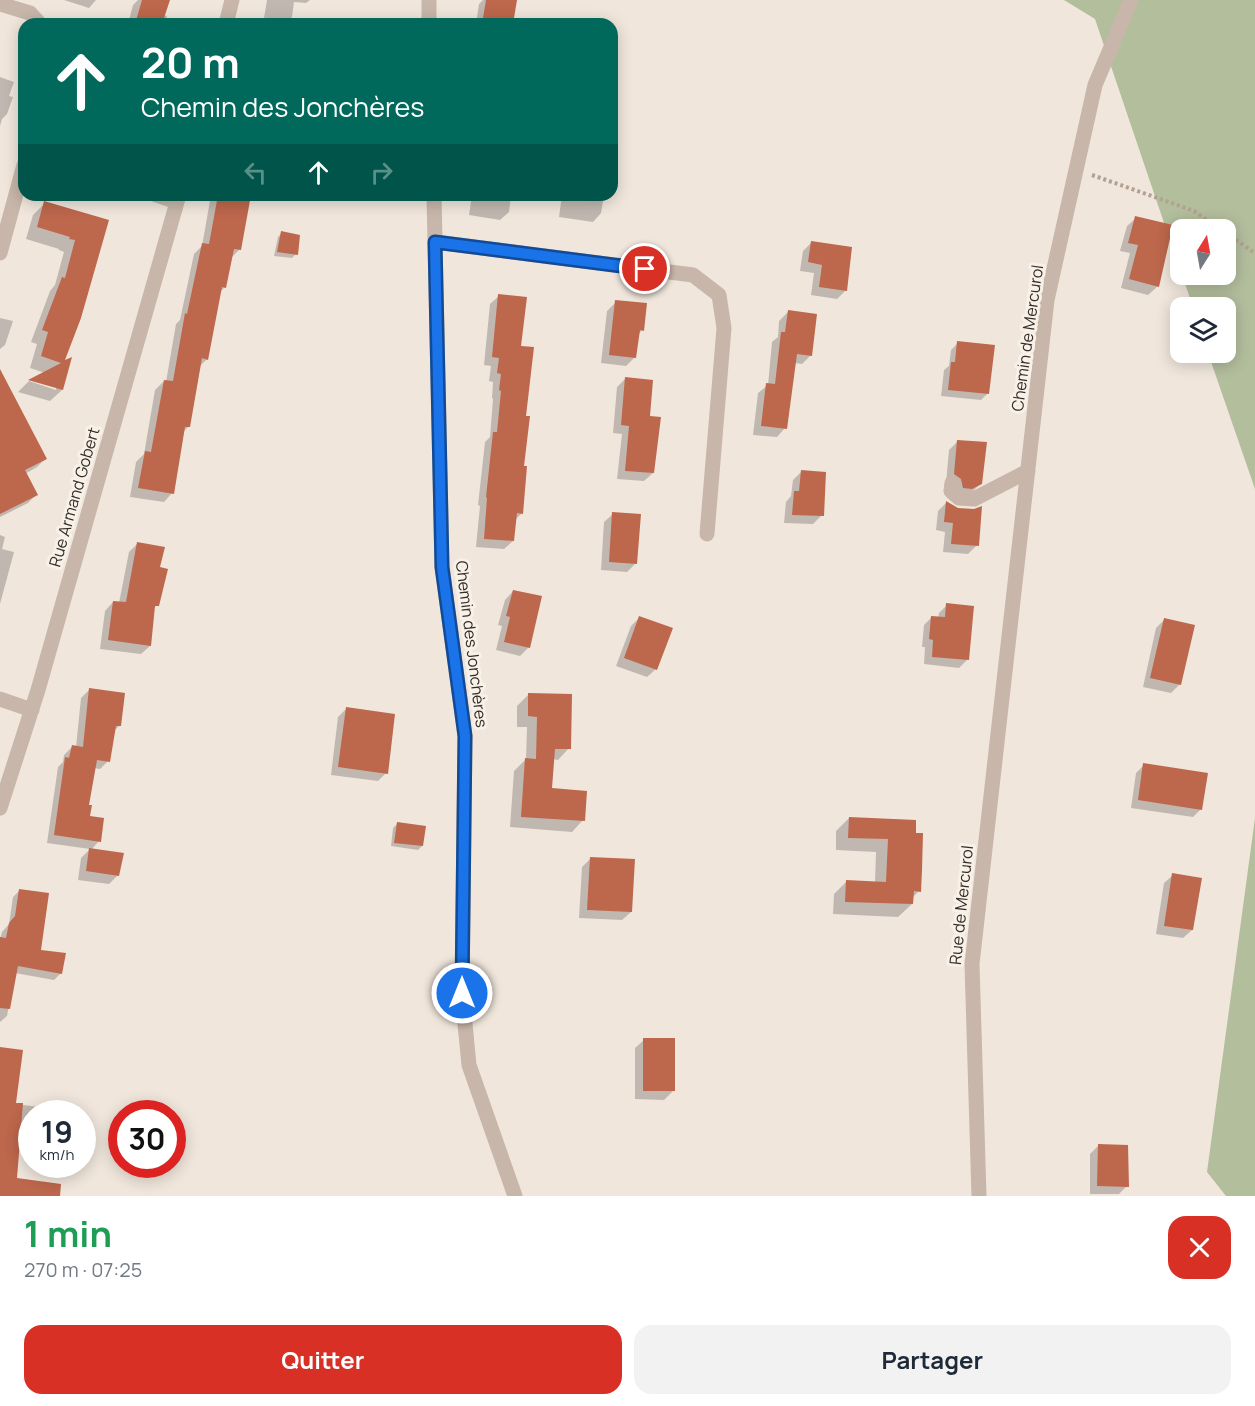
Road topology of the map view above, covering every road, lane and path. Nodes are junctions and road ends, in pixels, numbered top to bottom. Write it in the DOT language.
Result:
graph roads {
  1 [pos="232,0"];
  2 [pos="429,0"];
  3 [pos="1131,0"];
  4 [pos="0,4"];
  5 [pos="35,18"];
  6 [pos="228,18"];
  7 [pos="429,18"];
  8 [pos="1076,171"];
  9 [pos="18,187"];
  10 [pos="177,201"];
  11 [pos="434,201"];
  12 [pos="1204,219"];
  13 [pos="1236,240"];
  14 [pos="435,242"];
  15 [pos="0,253"];
  16 [pos="1255,253"];
  17 [pos="1028,471"];
  18 [pos="952,483"];
  19 [pos="707,534"];
  20 [pos="1011,619"];
  21 [pos="0,699"];
  22 [pos="33,710"];
  23 [pos="0,808"];
  24 [pos="515,1196"];
  25 [pos="979,1196"];
  1 -- 6 [label="street"];
  2 -- 7 [label="street"];
  3 -- 8 [label="street, Chemin de Mercurol"];
  4 -- 5 [label="street"];
  8 -- 12 [label="path"];
  8 -- 17 [label="street, Chemin de Mercurol"];
  9 -- 15 [label="street"];
  10 -- 22 [label="street, Rue Armand Gobert"];
  11 -- 14 [label="street, Chemin des Jonchères"];
  13 -- 16 [label="path"];
  14 -- 19 [label="street"];
  14 -- 24 [label="street, Chemin des Jonchères"];
  17 -- 18 [label="street"];
  17 -- 20 [label="street, Chemin de Mercurol"];
  20 -- 25 [label="street, Rue de Mercurol"];
  21 -- 22 [label="street"];
  22 -- 23 [label="street, Rue Armand Gobert"];
}
